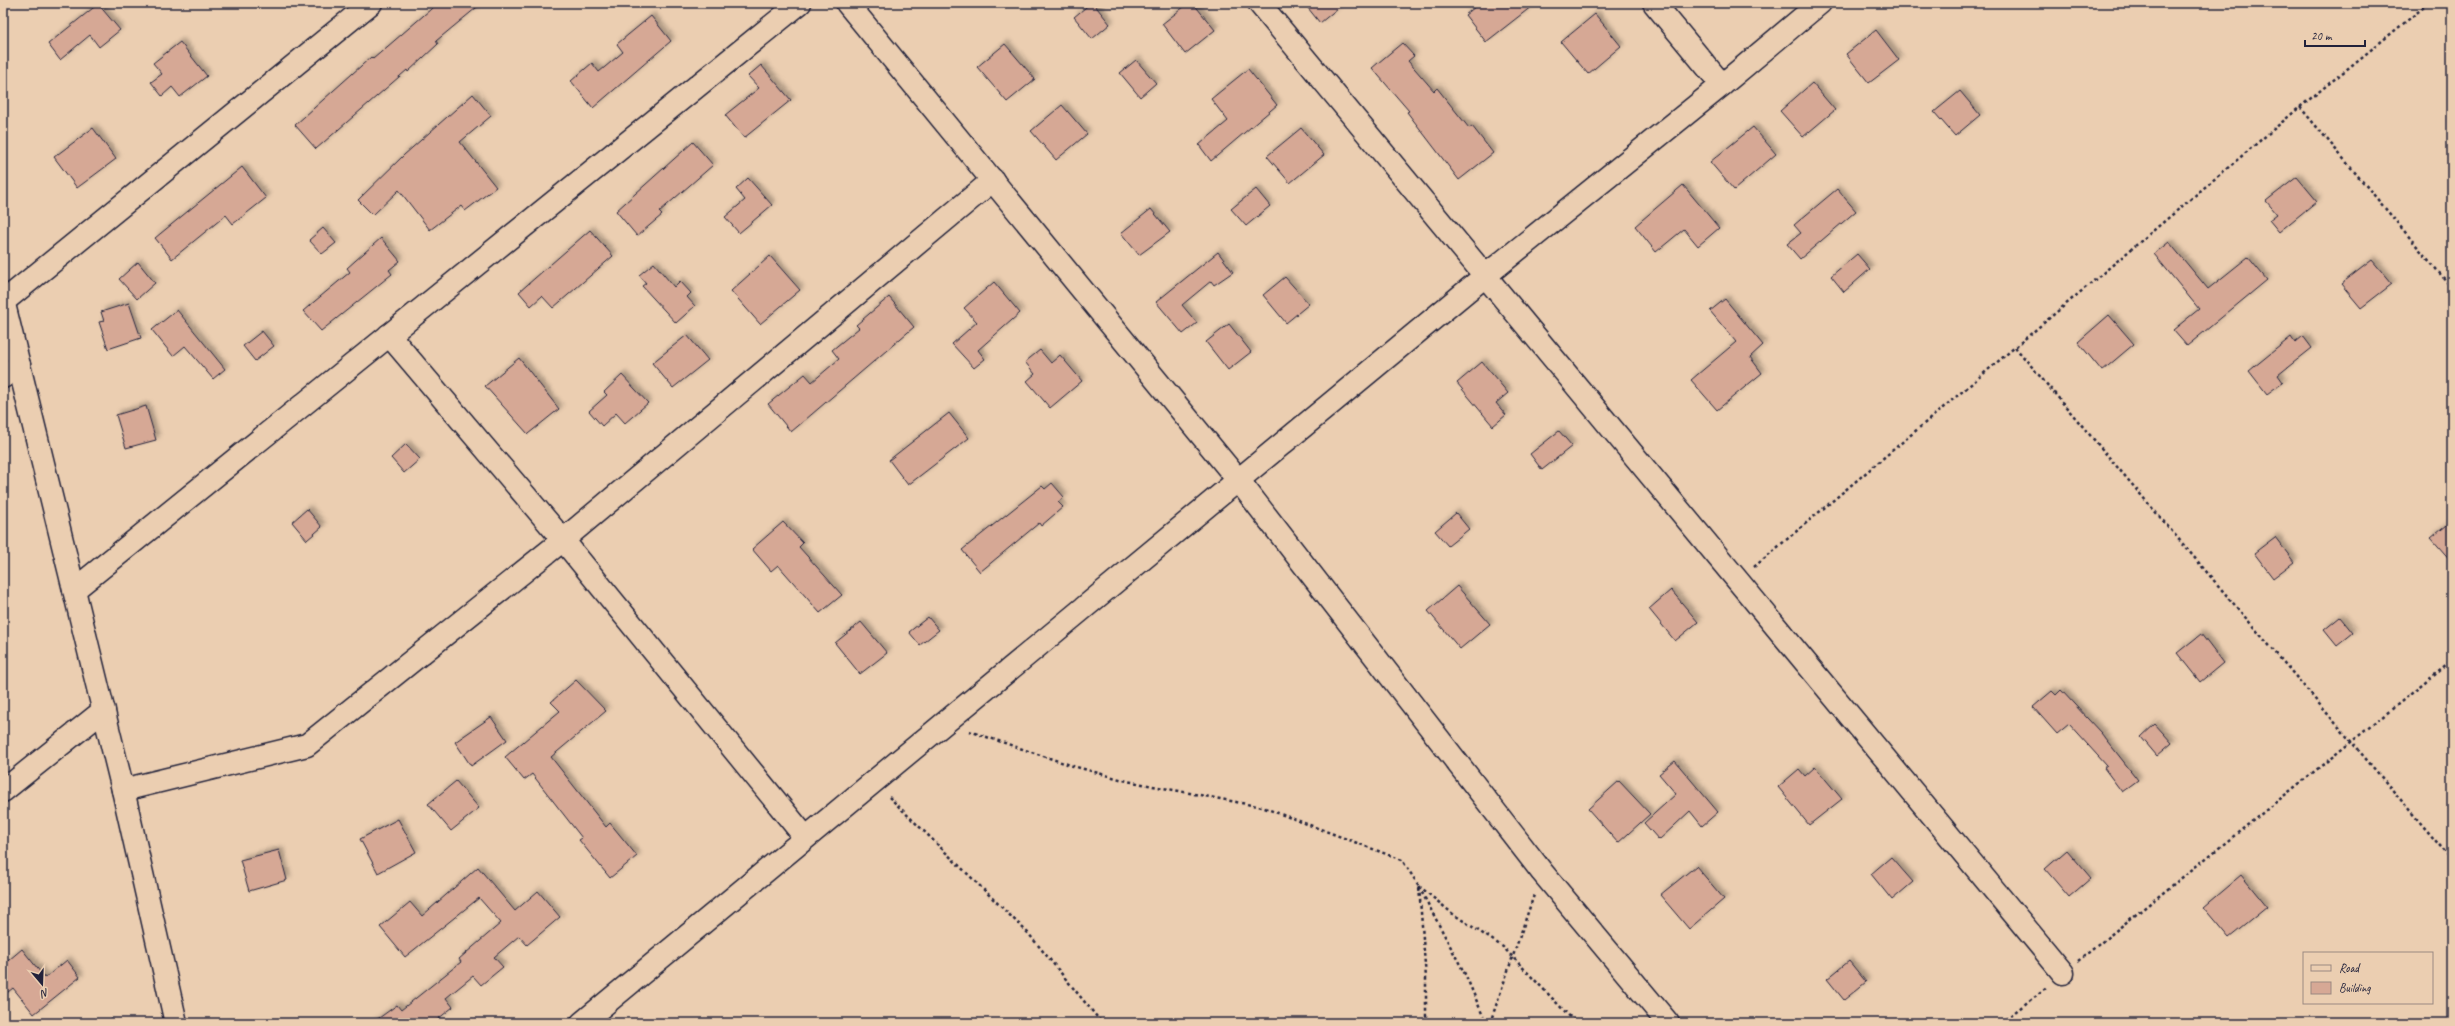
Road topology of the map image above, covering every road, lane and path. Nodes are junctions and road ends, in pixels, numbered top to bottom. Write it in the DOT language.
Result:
graph roads {
  1 [pos="371,3"];
  2 [pos="800,3"];
  3 [pos="847,3"];
  4 [pos="1259,3"];
  5 [pos="1654,3"];
  6 [pos="1820,3"];
  7 [pos="2429,3"];
  8 [pos="1722,86"];
  9 [pos="2300,108"];
  10 [pos="994,180"];
  11 [pos="1485,276"];
  12 [pos="2452,288"];
  13 [pos="3,301"];
  14 [pos="389,335"];
  15 [pos="2014,347"];
  16 [pos="11,371"];
  17 [pos="1239,480"];
  18 [pos="563,540"];
  19 [pos="1737,580"];
  20 [pos="74,590"];
  21 [pos="2452,661"];
  22 [pos="104,710"];
  23 [pos="948,720"];
  24 [pos="2351,742"];
  25 [pos="873,782"];
  26 [pos="123,790"];
  27 [pos="3,791"];
  28 [pos="806,838"];
  29 [pos="2452,860"];
  30 [pos="1542,872"];
  31 [pos="1419,886"];
  32 [pos="1512,958"];
  33 [pos="2063,973"];
  34 [pos="176,1023"];
  35 [pos="582,1023"];
  36 [pos="1102,1023"];
  37 [pos="1426,1023"];
  38 [pos="1486,1023"];
  39 [pos="1490,1023"];
  40 [pos="1576,1023"];
  41 [pos="1668,1023"];
  42 [pos="2001,1023"];
  1 -- 13 [label="street"];
  2 -- 14 [label="street"];
  3 -- 10 [label="street"];
  4 -- 11 [label="street"];
  5 -- 8 [label="street"];
  6 -- 8 [label="street"];
  7 -- 9 [label="path"];
  8 -- 11 [label="street"];
  9 -- 12 [label="path"];
  9 -- 15 [label="path"];
  10 -- 17 [label="street"];
  10 -- 18 [label="street"];
  11 -- 17 [label="street"];
  11 -- 19 [label="street"];
  13 -- 16 [label="street"];
  14 -- 18 [label="street"];
  14 -- 20 [label="street"];
  15 -- 19 [label="path"];
  15 -- 24 [label="path"];
  16 -- 20 [label="street"];
  17 -- 23 [label="street"];
  17 -- 30 [label="street"];
  18 -- 26 [label="street"];
  18 -- 28 [label="street"];
  19 -- 33 [label="street"];
  20 -- 22 [label="street"];
  21 -- 24 [label="path"];
  22 -- 26 [label="street"];
  22 -- 27 [label="street"];
  23 -- 25 [label="street"];
  23 -- 31 [label="path"];
  24 -- 29 [label="path"];
  24 -- 33 [label="path"];
  25 -- 28 [label="street"];
  25 -- 36 [label="path"];
  26 -- 34 [label="street"];
  28 -- 35 [label="street"];
  30 -- 32 [label="path"];
  30 -- 41 [label="street"];
  31 -- 32 [label="path"];
  31 -- 37 [label="path"];
  31 -- 38 [label="path"];
  32 -- 39 [label="path"];
  32 -- 40 [label="path"];
  33 -- 42 [label="path"];
}
